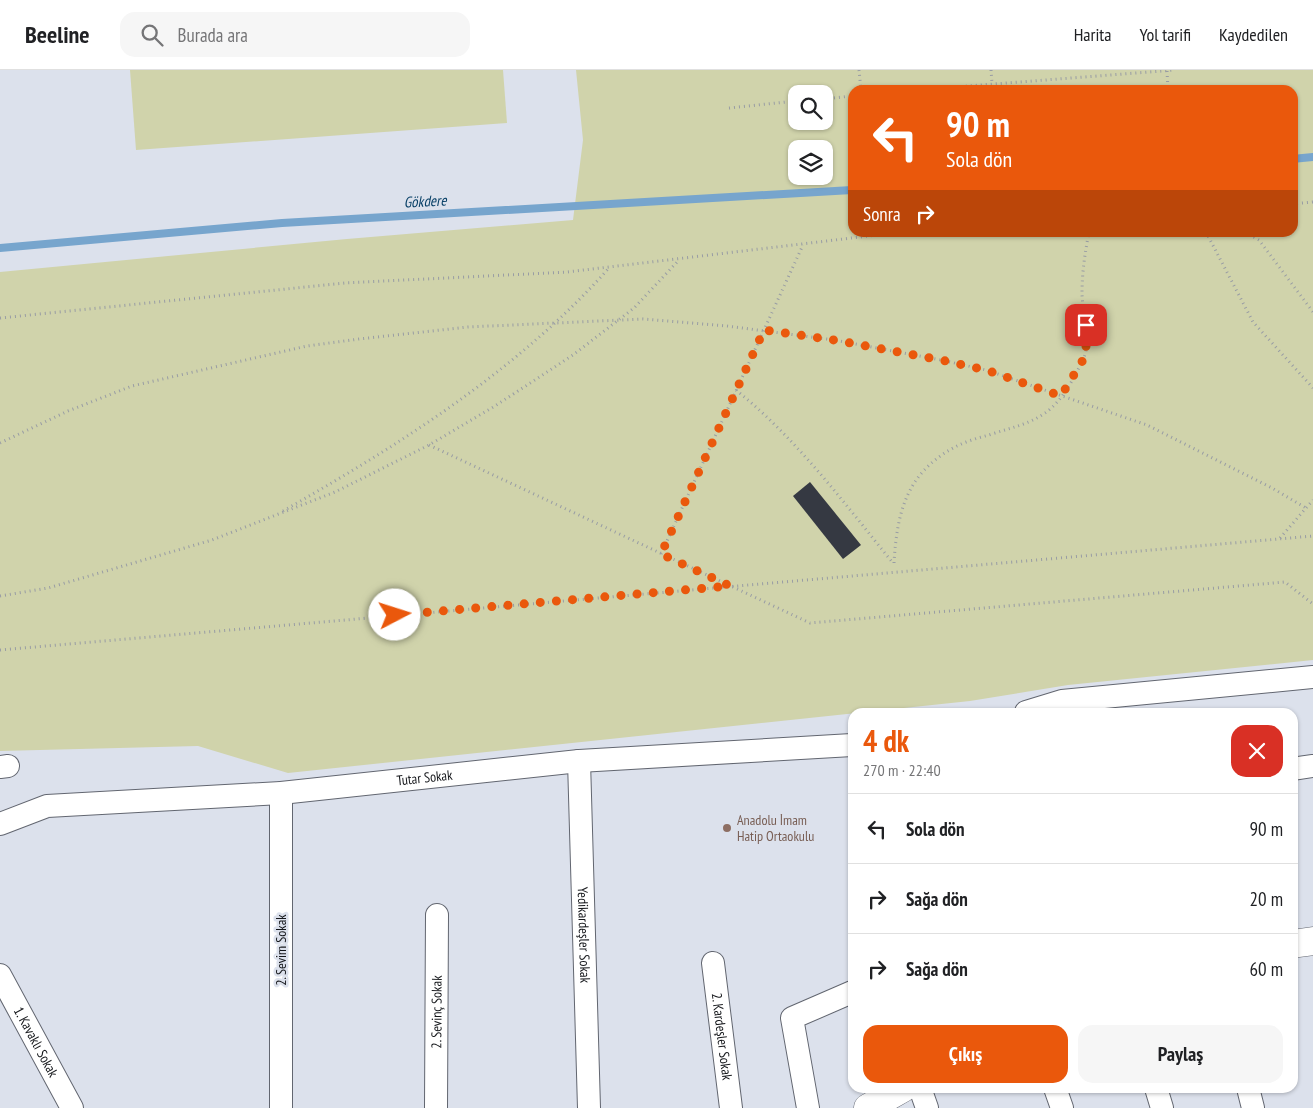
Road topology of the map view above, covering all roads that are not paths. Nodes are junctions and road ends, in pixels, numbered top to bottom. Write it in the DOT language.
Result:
graph roads {
  1 [pos="1313,677"];
  2 [pos="1039,708"];
  3 [pos="848,745"];
  4 [pos="578,761"];
  5 [pos="1313,766"];
  6 [pos="1298,767"];
  7 [pos="281,793"];
  8 [pos="0,824"];
  9 [pos="437,915"];
  10 [pos="1313,940"];
  11 [pos="1298,943"];
  12 [pos="713,963"];
  13 [pos="0,975"];
  14 [pos="848,994"];
  15 [pos="894,1093"];
  16 [pos="922,1093"];
  17 [pos="1057,1093"];
  18 [pos="1158,1093"];
  19 [pos="1249,1093"];
  20 [pos="72,1108"];
  21 [pos="282,1108"];
  22 [pos="436,1108"];
  23 [pos="589,1108"];
  24 [pos="731,1108"];
  25 [pos="808,1108"];
  26 [pos="868,1108"];
  27 [pos="927,1108"];
  28 [pos="1062,1108"];
  29 [pos="1162,1108"];
  30 [pos="1253,1108"];
  1 -- 2 [label="street"];
  3 -- 4 [label="street, Tutar Sokak"];
  4 -- 7 [label="street, Tutar Sokak"];
  4 -- 23 [label="street, Yedikardeşler Sokak"];
  5 -- 6 [label="street"];
  7 -- 8 [label="street, Tutar Sokak"];
  7 -- 21 [label="street, 2. Sevim Sokak"];
  9 -- 22 [label="street, 2. Sevinç Sokak"];
  10 -- 11 [label="main road"];
  12 -- 24 [label="street, 2. Kardeşler Sokak"];
  13 -- 20 [label="street, 1. Kavaklı Sokak"];
  14 -- 25 [label="street"];
  15 -- 26 [label="main road"];
  16 -- 27 [label="street"];
  17 -- 28 [label="street"];
  18 -- 29 [label="street"];
  19 -- 30 [label="street"];
}
